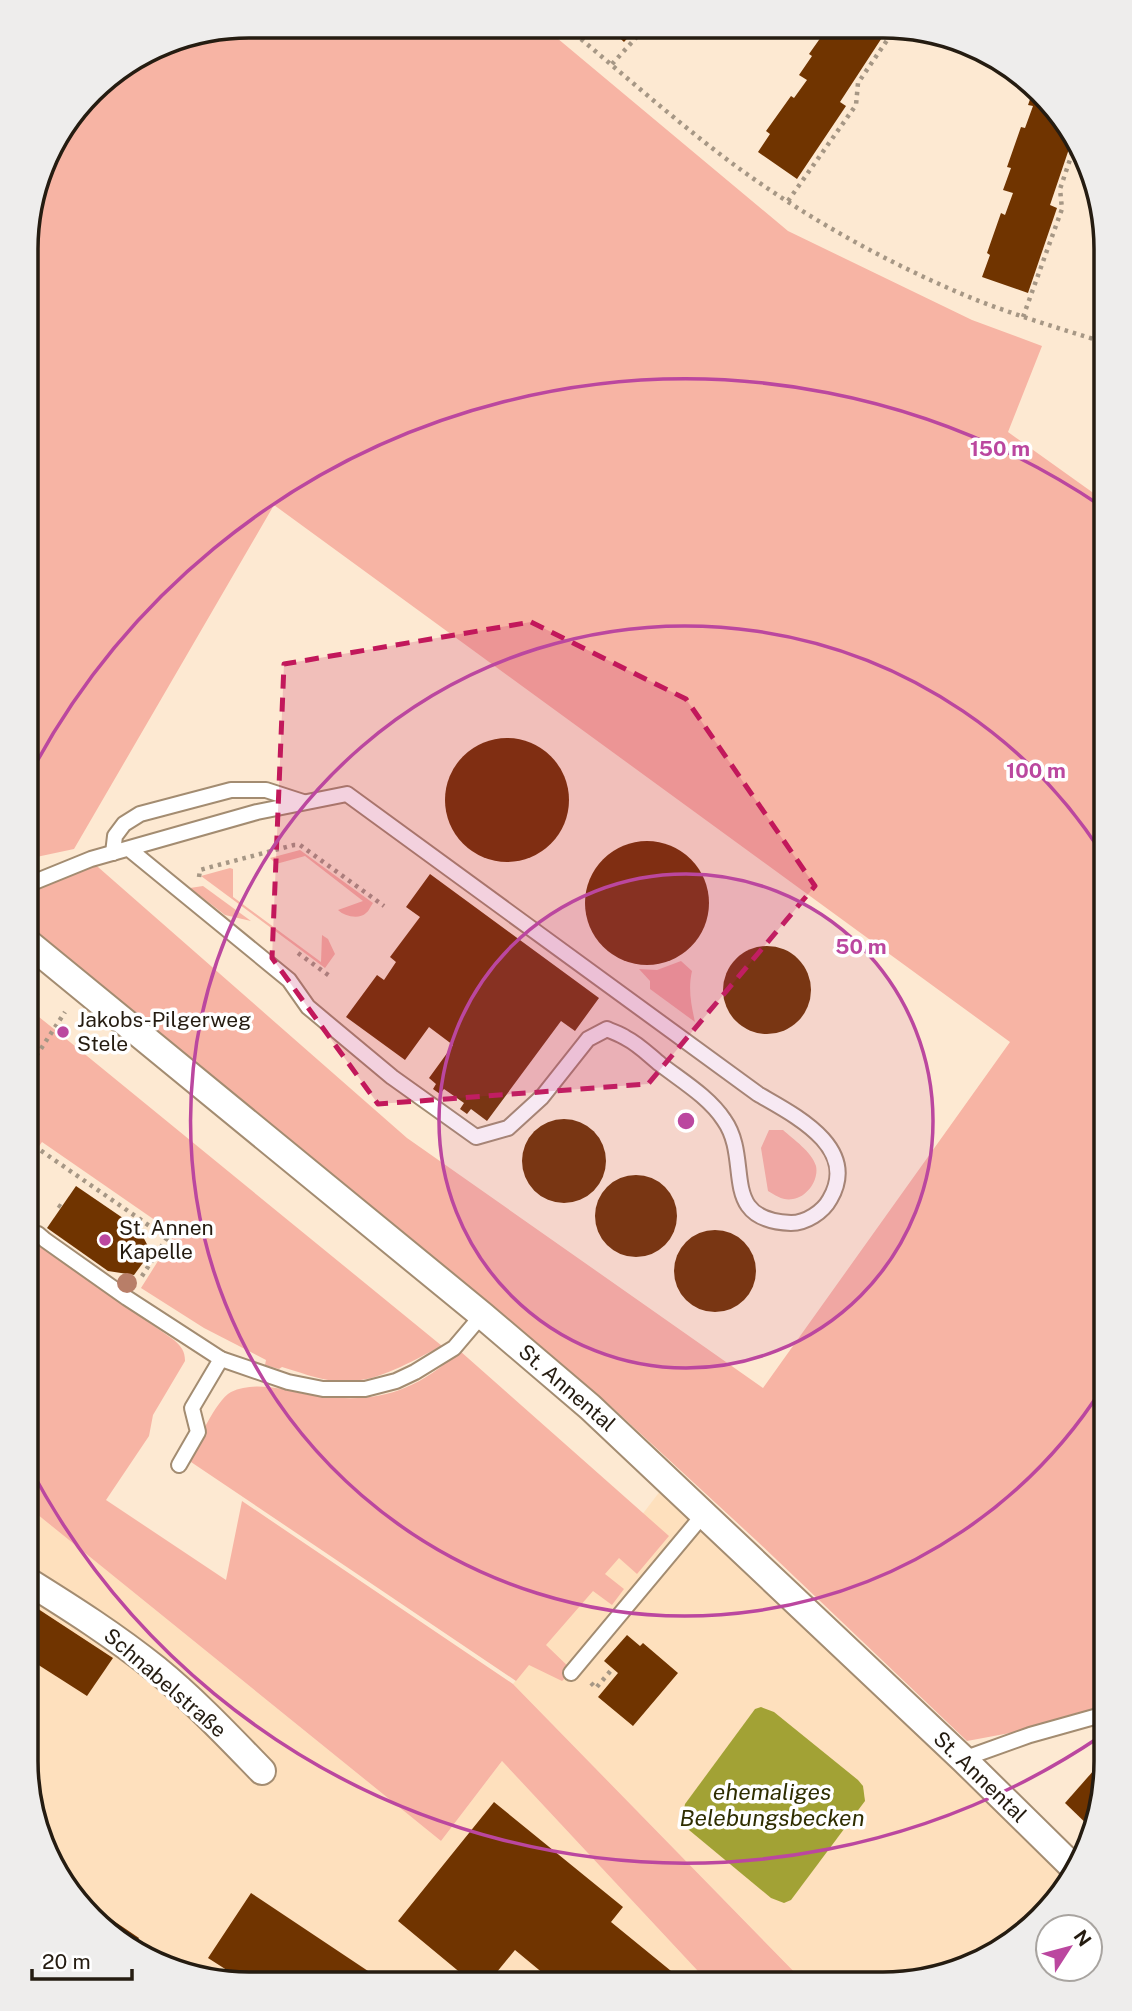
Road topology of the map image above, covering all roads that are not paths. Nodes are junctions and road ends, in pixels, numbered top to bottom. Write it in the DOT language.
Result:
graph roads {
  1 [pos="304,803"];
  2 [pos="129,849"];
  3 [pos="113,853"];
  4 [pos="39,881"];
  5 [pos="39,952"];
  6 [pos="39,1235"];
  7 [pos="482,1315"];
  8 [pos="221,1359"];
  9 [pos="179,1465"];
  10 [pos="703,1515"];
  11 [pos="39,1588"];
  12 [pos="571,1673"];
  13 [pos="1093,1717"];
  14 [pos="963,1759"];
  15 [pos="262,1771"];
  16 [pos="1068,1862"];
  1 -- 2 [label="lane"];
  1 -- 2 [label="lane"];
  1 -- 3 [label="lane"];
  2 -- 3 [label="lane"];
  3 -- 4 [label="lane"];
  5 -- 7 [label="street, St. Annental"];
  6 -- 8 [label="lane"];
  7 -- 8 [label="lane"];
  7 -- 10 [label="street, St. Annental"];
  8 -- 9 [label="lane"];
  10 -- 12 [label="lane"];
  10 -- 14 [label="street, St. Annental"];
  11 -- 15 [label="street, Schnabelstraße"];
  13 -- 14 [label="lane"];
  14 -- 16 [label="street, St. Annental"];
}
